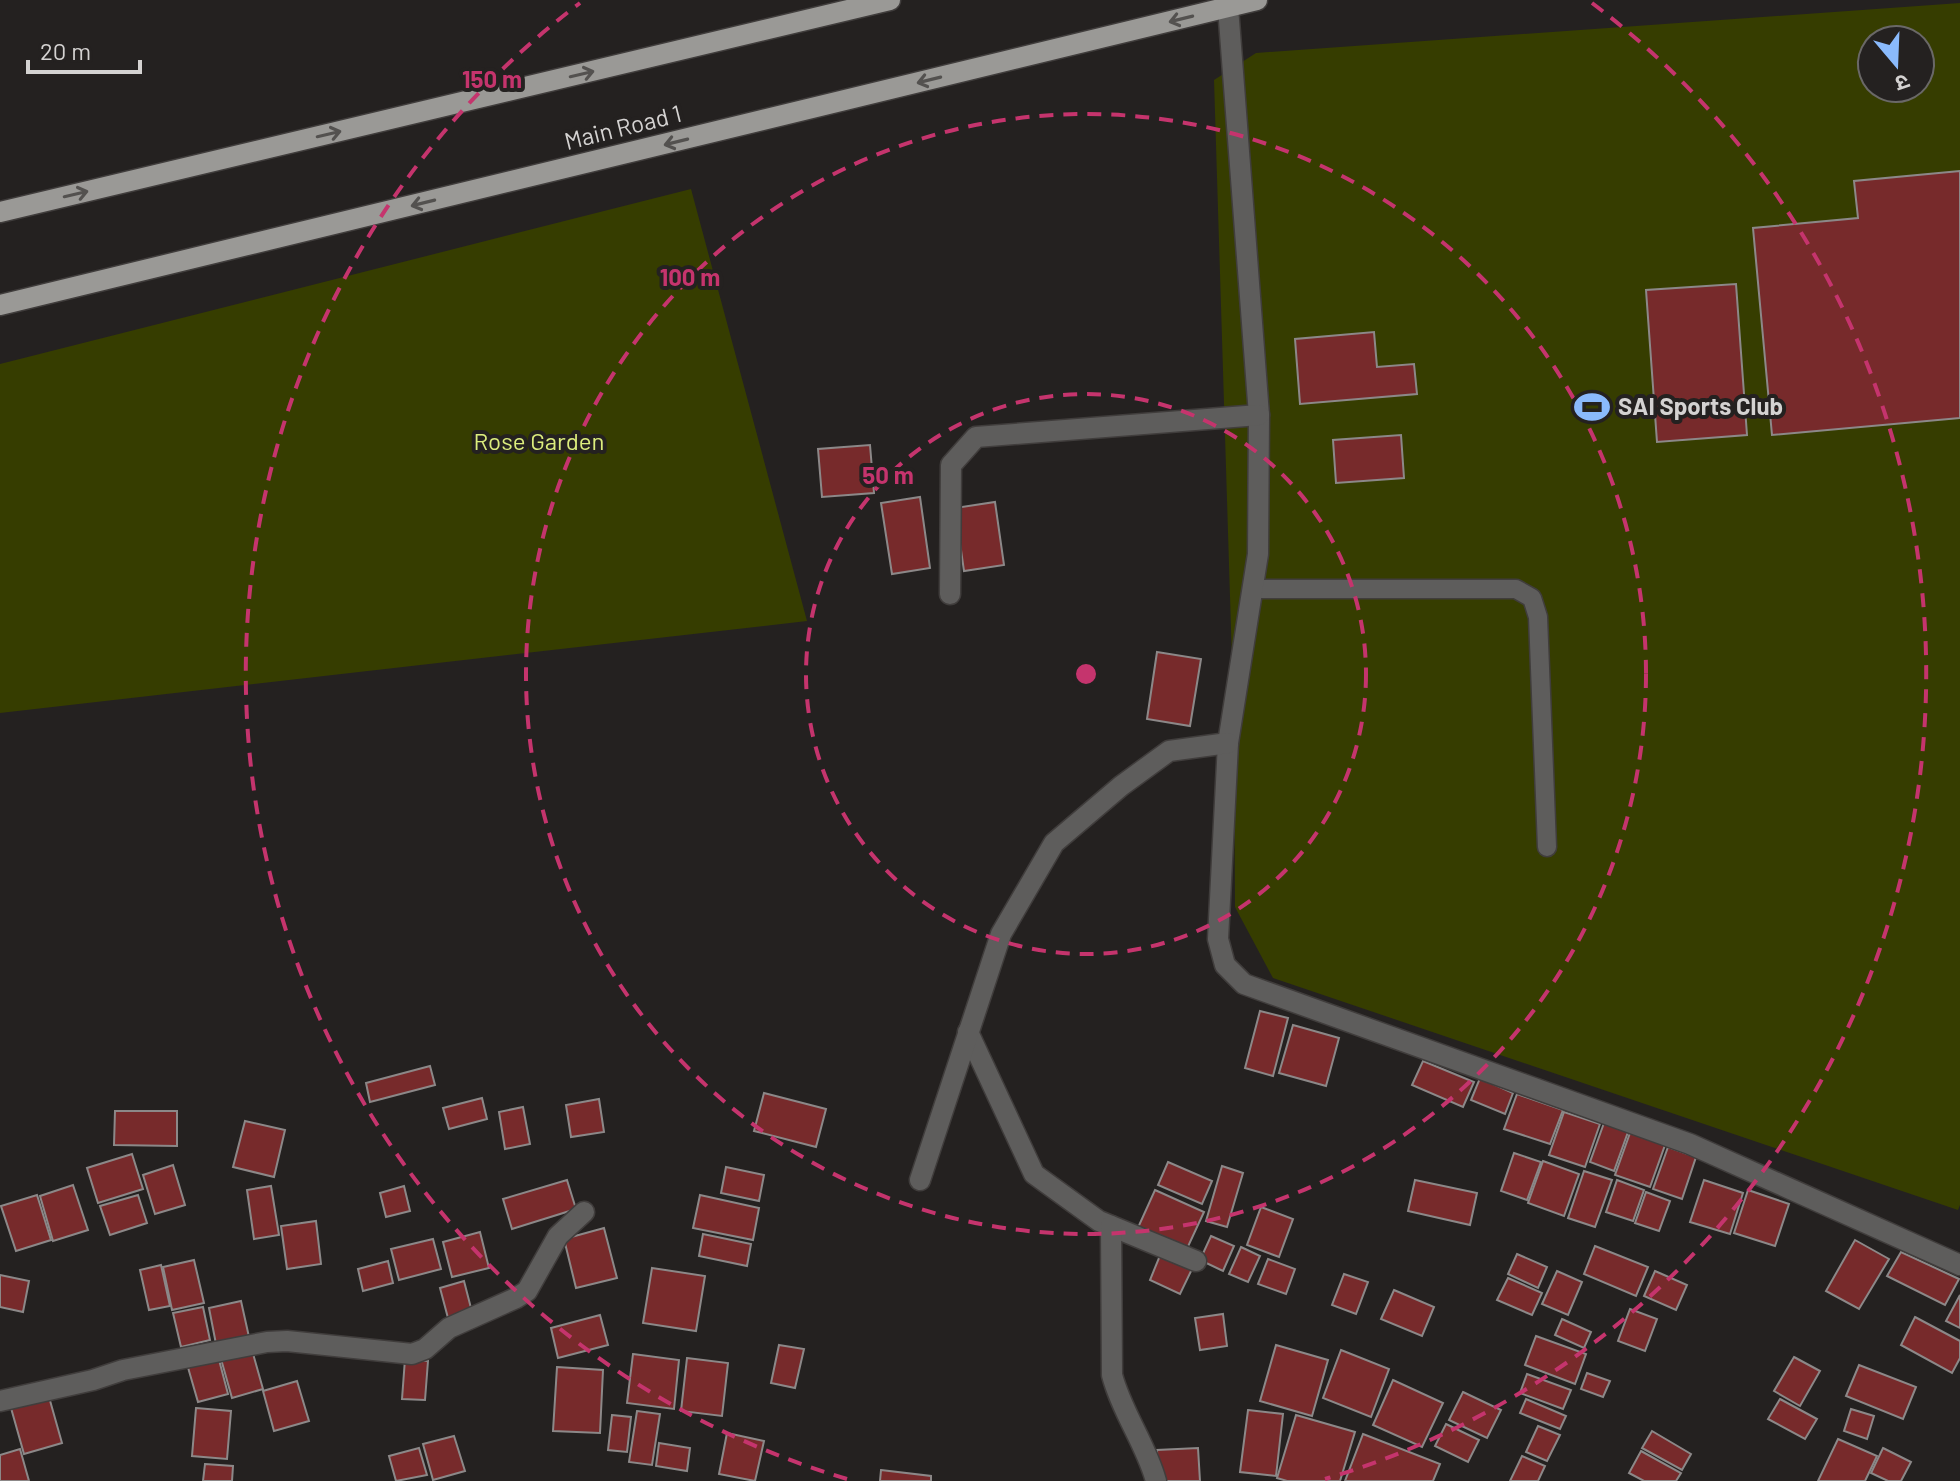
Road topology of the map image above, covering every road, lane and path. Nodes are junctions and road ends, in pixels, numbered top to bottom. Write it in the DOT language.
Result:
graph roads {
  1 [pos="890,0"];
  2 [pos="1257,0"];
  3 [pos="1228,7"];
  4 [pos="0,212"];
  5 [pos="0,305"];
  6 [pos="1259,415"];
  7 [pos="1252,589"];
  8 [pos="950,594"];
  9 [pos="1228,743"];
  10 [pos="1547,847"];
  11 [pos="968,1032"];
  12 [pos="920,1180"];
  13 [pos="584,1212"];
  14 [pos="1111,1226"];
  15 [pos="1196,1261"];
  16 [pos="1960,1265"];
  17 [pos="0,1401"];
  18 [pos="1156,1481"];
  4 -- 1 [label="main road, one-way"];
  2 -- 3 [label="main road, Main Road 1"];
  3 -- 5 [label="main road, Main Road 1, one-way"];
  3 -- 6 [label="street"];
  6 -- 7 [label="street"];
  6 -- 8 [label="street"];
  7 -- 9 [label="street"];
  7 -- 10 [label="lane"];
  9 -- 11 [label="street"];
  9 -- 16 [label="street"];
  11 -- 12 [label="street"];
  11 -- 14 [label="street"];
  13 -- 17 [label="street"];
  14 -- 15 [label="street"];
  14 -- 18 [label="street"];
}
